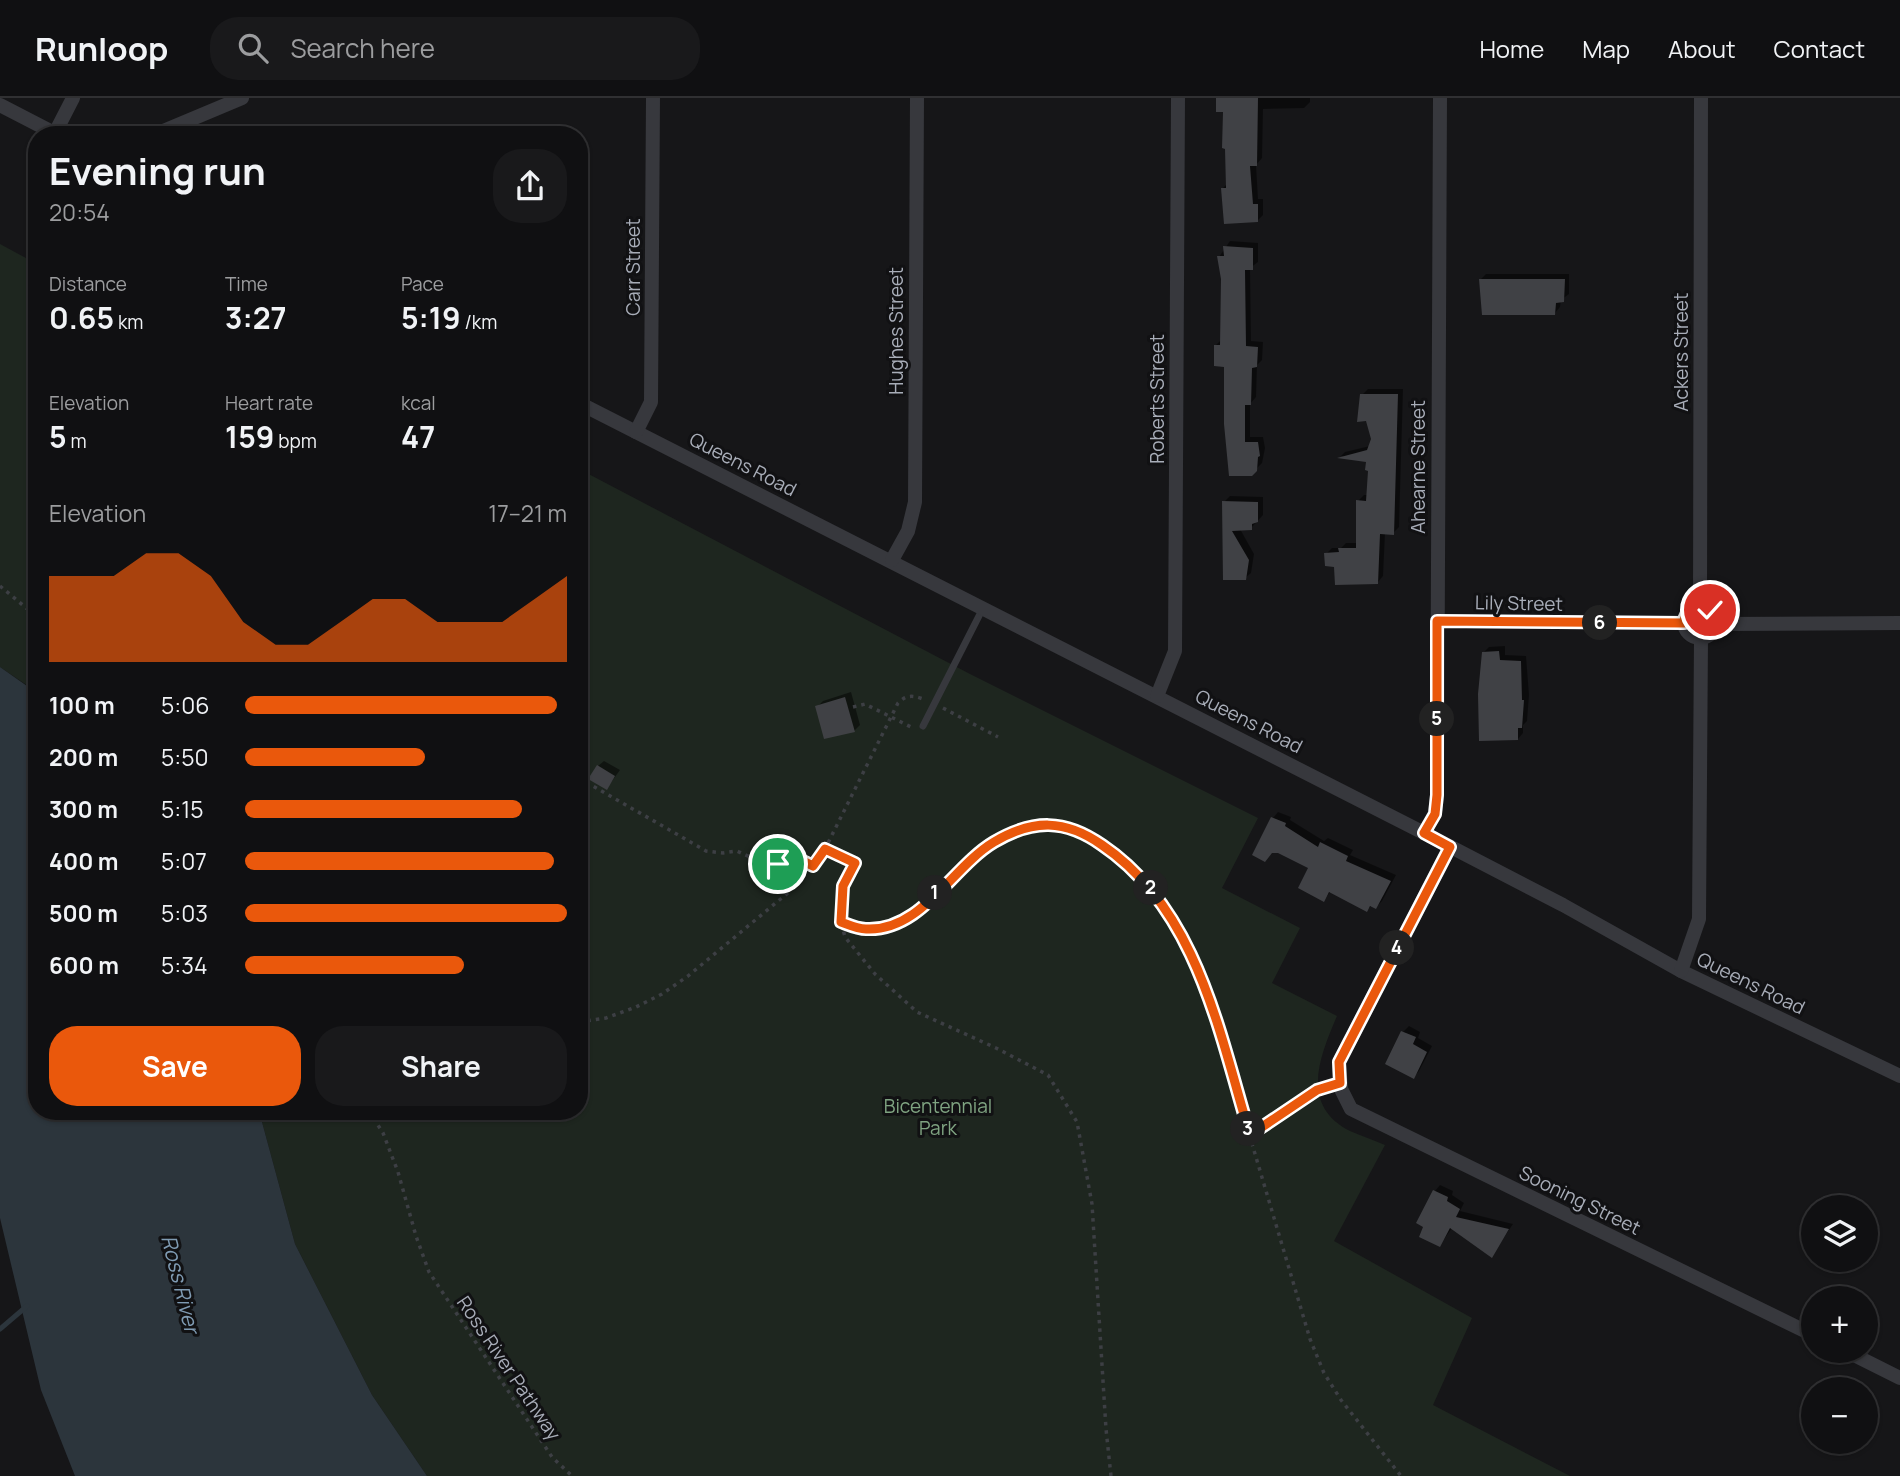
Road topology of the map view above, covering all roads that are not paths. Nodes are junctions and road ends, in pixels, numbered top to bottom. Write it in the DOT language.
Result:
graph roads {
  1 [pos="73,98"];
  2 [pos="242,98"];
  3 [pos="653,98"];
  4 [pos="917,98"];
  5 [pos="1178,98"];
  6 [pos="1440,98"];
  7 [pos="1701,98"];
  8 [pos="0,105"];
  9 [pos="41,126"];
  10 [pos="61,126"];
  11 [pos="175,126"];
  12 [pos="588,408"];
  13 [pos="636,432"];
  14 [pos="892,560"];
  15 [pos="1700,606"];
  16 [pos="984,607"];
  17 [pos="1437,621"];
  18 [pos="1684,623"];
  19 [pos="1900,623"];
  20 [pos="1715,624"];
  21 [pos="1701,638"];
  22 [pos="1157,696"];
  23 [pos="922,729"];
  24 [pos="1424,833"];
  25 [pos="1450,847"];
  26 [pos="1681,971"];
  27 [pos="1900,1076"];
  28 [pos="1801,1329"];
  29 [pos="1870,1363"];
  30 [pos="1900,1378"];
  1 -- 10 [label="street"];
  2 -- 11 [label="street"];
  3 -- 13 [label="street, Carr Street"];
  4 -- 14 [label="street, Hughes Street"];
  5 -- 22 [label="street, Roberts Street"];
  6 -- 17 [label="street, Ahearne Street"];
  7 -- 15 [label="street, Ackers Street"];
  8 -- 9 [label="street"];
  12 -- 13 [label="street, Queens Road"];
  13 -- 14 [label="street, Queens Road"];
  14 -- 16 [label="street, Queens Road"];
  15 -- 18 [label="street"];
  15 -- 20 [label="street"];
  16 -- 22 [label="street, Queens Road"];
  16 -- 23 [label="lane"];
  17 -- 18 [label="street, Lily Street"];
  17 -- 24 [label="street, Ahearne Street"];
  18 -- 21 [label="street"];
  19 -- 20 [label="street"];
  20 -- 21 [label="street"];
  21 -- 26 [label="street"];
  22 -- 24 [label="street, Queens Road"];
  24 -- 25 [label="street, Queens Road"];
  25 -- 26 [label="street, Queens Road"];
  25 -- 28 [label="street, Sooning Street"];
  26 -- 27 [label="street, Queens Road"];
  29 -- 30 [label="street"];
}
